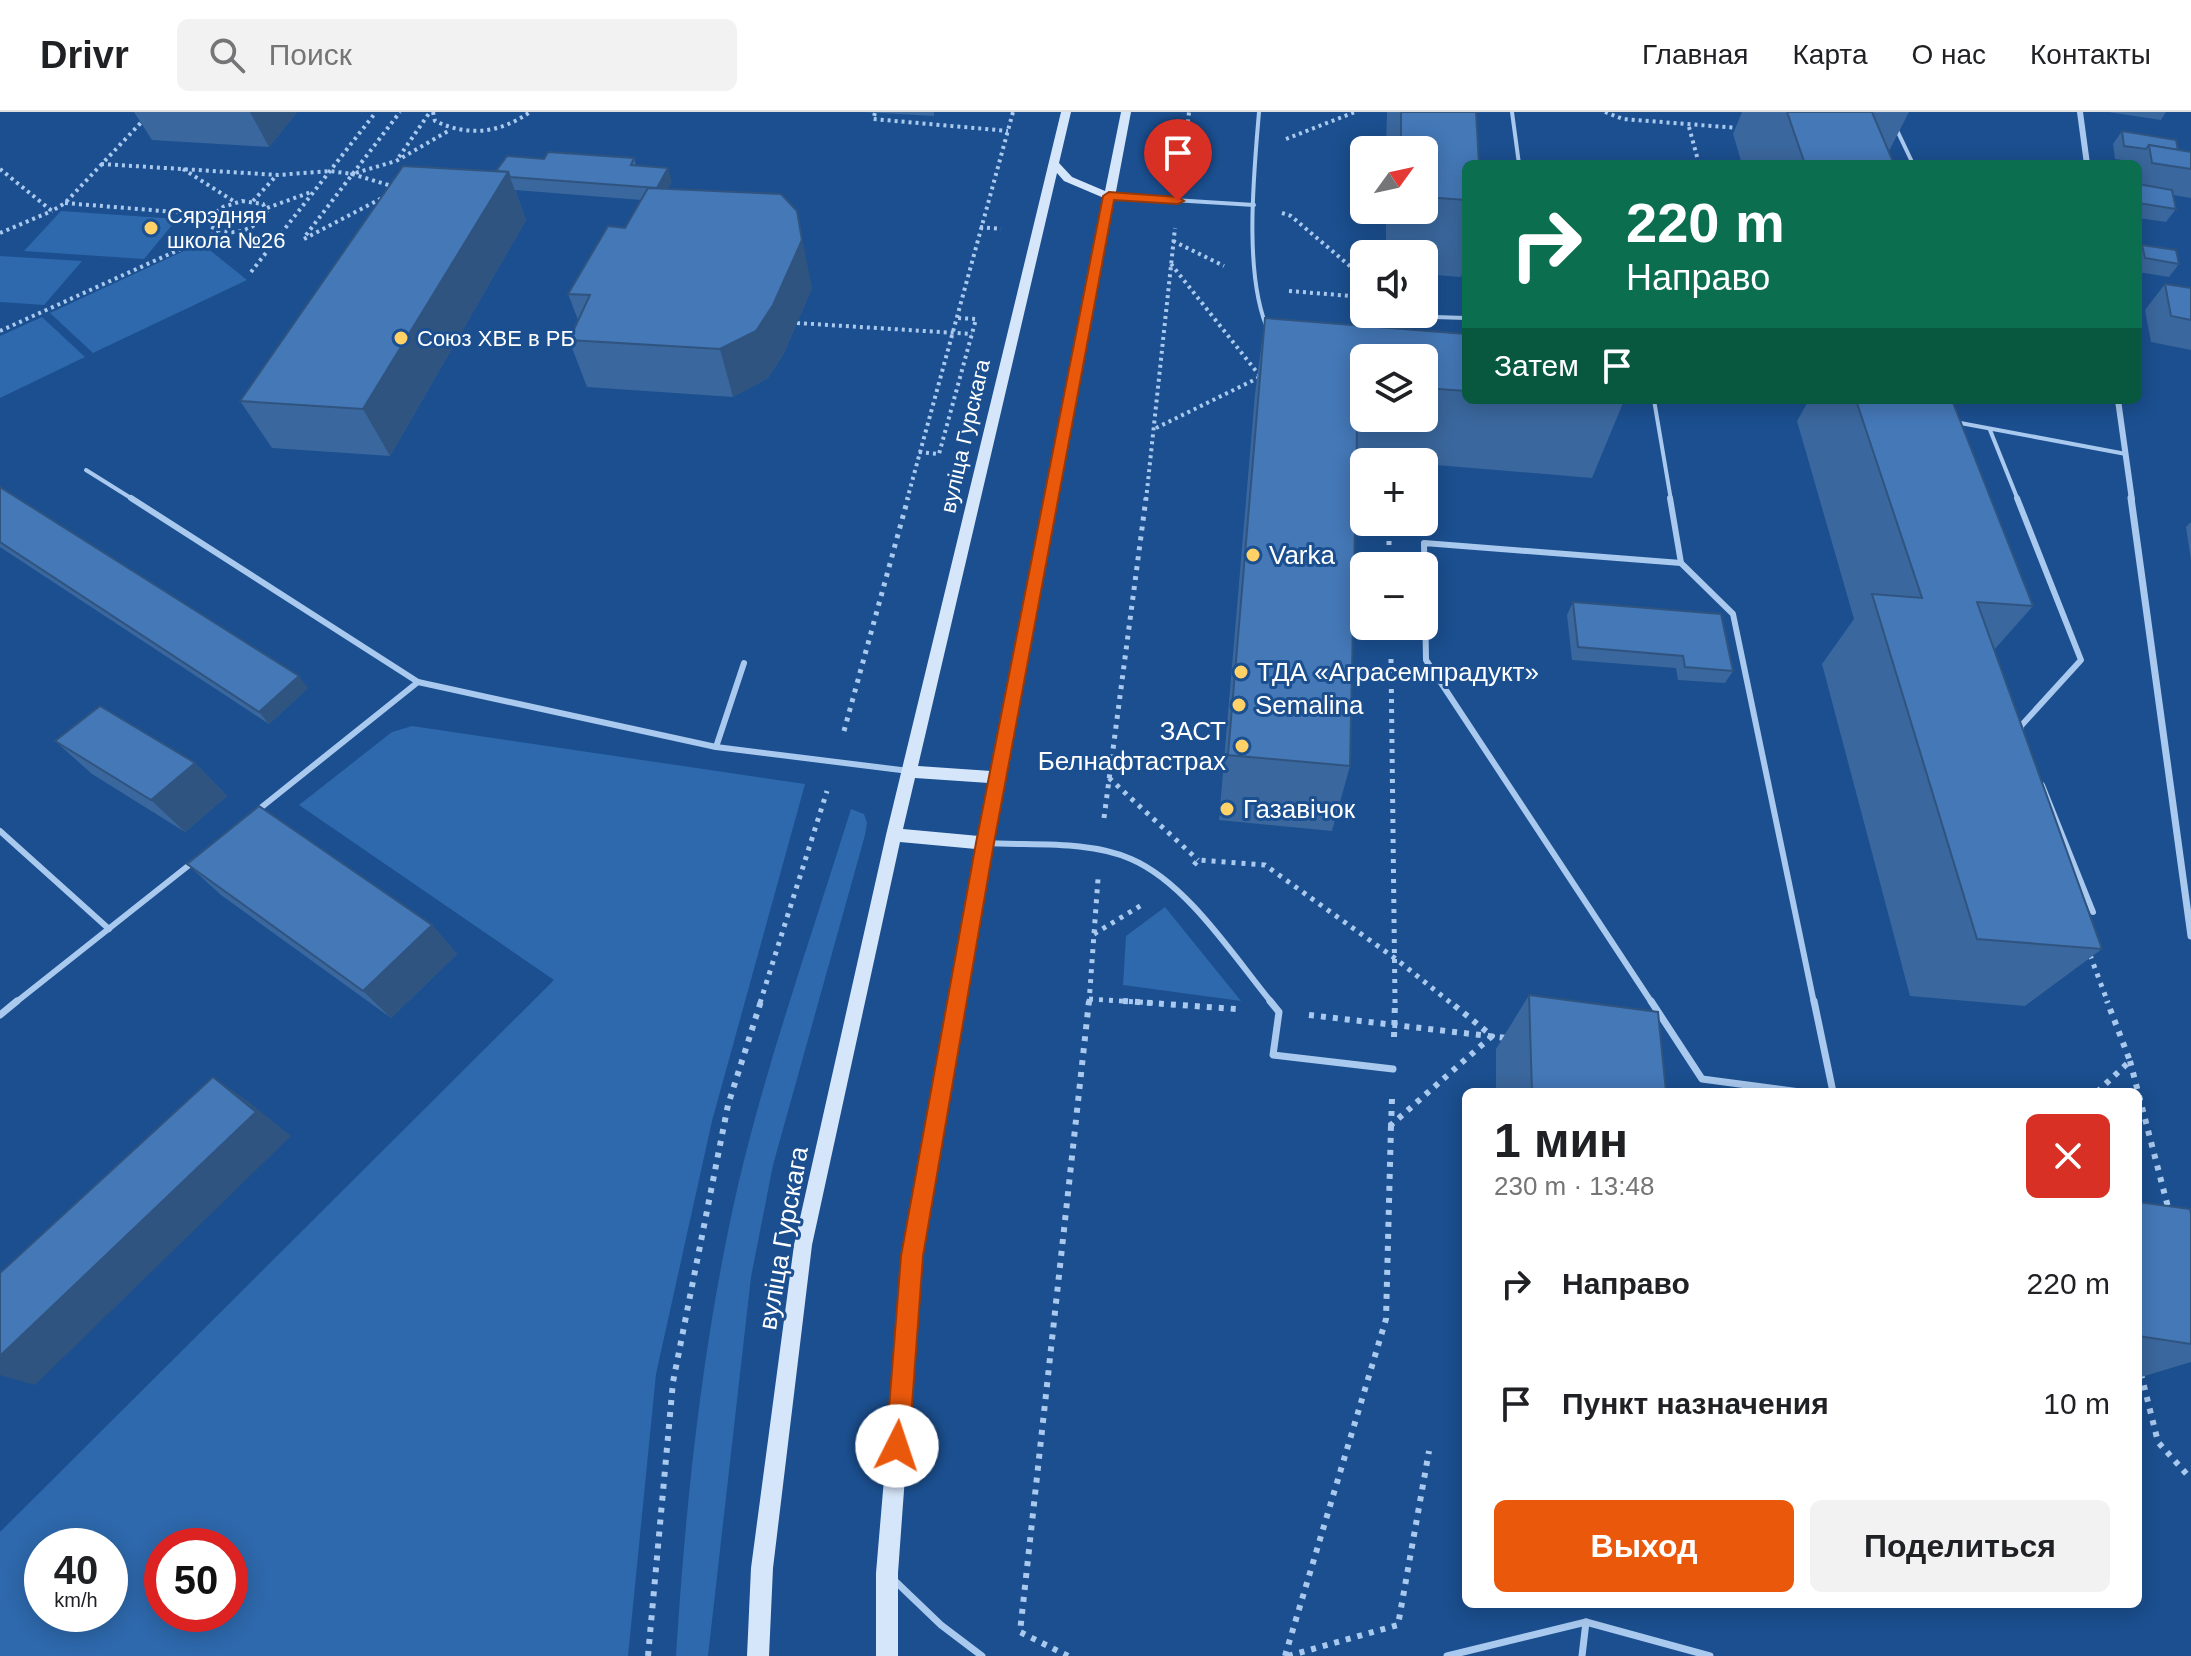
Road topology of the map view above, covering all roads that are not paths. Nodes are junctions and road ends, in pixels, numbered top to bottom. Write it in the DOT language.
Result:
graph roads {
  1 [pos="1066,112"];
  2 [pos="1126,112"];
  3 [pos="1259,112"];
  4 [pos="1512,112"];
  5 [pos="2080,112"];
  6 [pos="1891,117"];
  7 [pos="1518,160"];
  8 [pos="1911,160"];
  9 [pos="2086,160"];
  10 [pos="1054,163"];
  11 [pos="1109,196"];
  12 [pos="1254,205"];
  13 [pos="1438,317"];
  14 [pos="1462,318"];
  15 [pos="1273,337"];
  16 [pos="1655,404"];
  17 [pos="2119,404"];
  18 [pos="1948,421"];
  19 [pos="1990,430"];
  20 [pos="2126,454"];
  21 [pos="86,470"];
  22 [pos="1681,563"];
  23 [pos="744,663"];
  24 [pos="418,682"];
  25 [pos="2025,741"];
  26 [pos="716,747"];
  27 [pos="2036,770"];
  28 [pos="909,771"];
  29 [pos="997,778"];
  30 [pos="257,811"];
  31 [pos="0,831"];
  32 [pos="894,835"];
  33 [pos="985,843"];
  34 [pos="195,860"];
  35 [pos="2093,912"];
  36 [pos="109,929"];
  37 [pos="2191,932"];
  38 [pos="0,1015"];
  39 [pos="1393,1069"];
  40 [pos="1770,1088"];
  41 [pos="1832,1088"];
  42 [pos="887,1573"];
  43 [pos="1586,1622"];
  44 [pos="758,1656"];
  45 [pos="887,1656"];
  46 [pos="982,1656"];
  47 [pos="1447,1656"];
  48 [pos="1582,1656"];
  49 [pos="1710,1656"];
  1 -- 10 [label="main road, вуліца Гурскага"];
  2 -- 11 [label="main road"];
  3 -- 12 [label="lane"];
  4 -- 7 [label="lane"];
  5 -- 9 [label="street"];
  6 -- 8 [label="lane"];
  10 -- 11 [label="main road"];
  10 -- 28 [label="main road, вуліца Гурскага"];
  11 -- 12 [label="lane"];
  11 -- 29 [label="main road"];
  12 -- 15 [label="lane"];
  13 -- 14 [label="lane"];
  16 -- 22 [label="lane"];
  17 -- 20 [label="street"];
  18 -- 19 [label="lane"];
  19 -- 20 [label="lane"];
  19 -- 25 [label="lane"];
  20 -- 37 [label="street"];
  21 -- 24 [label="lane"];
  22 -- 40 [label="lane"];
  22 -- 41 [label="lane"];
  23 -- 26 [label="lane"];
  24 -- 26 [label="lane"];
  24 -- 30 [label="lane"];
  26 -- 28 [label="lane"];
  27 -- 35 [label="lane"];
  28 -- 29 [label="main road"];
  28 -- 32 [label="main road, вуліца Гурскага"];
  29 -- 33 [label="main road"];
  31 -- 36 [label="lane"];
  32 -- 33 [label="main road"];
  32 -- 44 [label="main road, вуліца Гурскага"];
  33 -- 39 [label="lane"];
  33 -- 42 [label="main road"];
  34 -- 36 [label="lane"];
  36 -- 38 [label="lane"];
  42 -- 45 [label="main road"];
  42 -- 46 [label="lane"];
  43 -- 47 [label="lane"];
  43 -- 48 [label="lane"];
  43 -- 49 [label="lane"];
}
